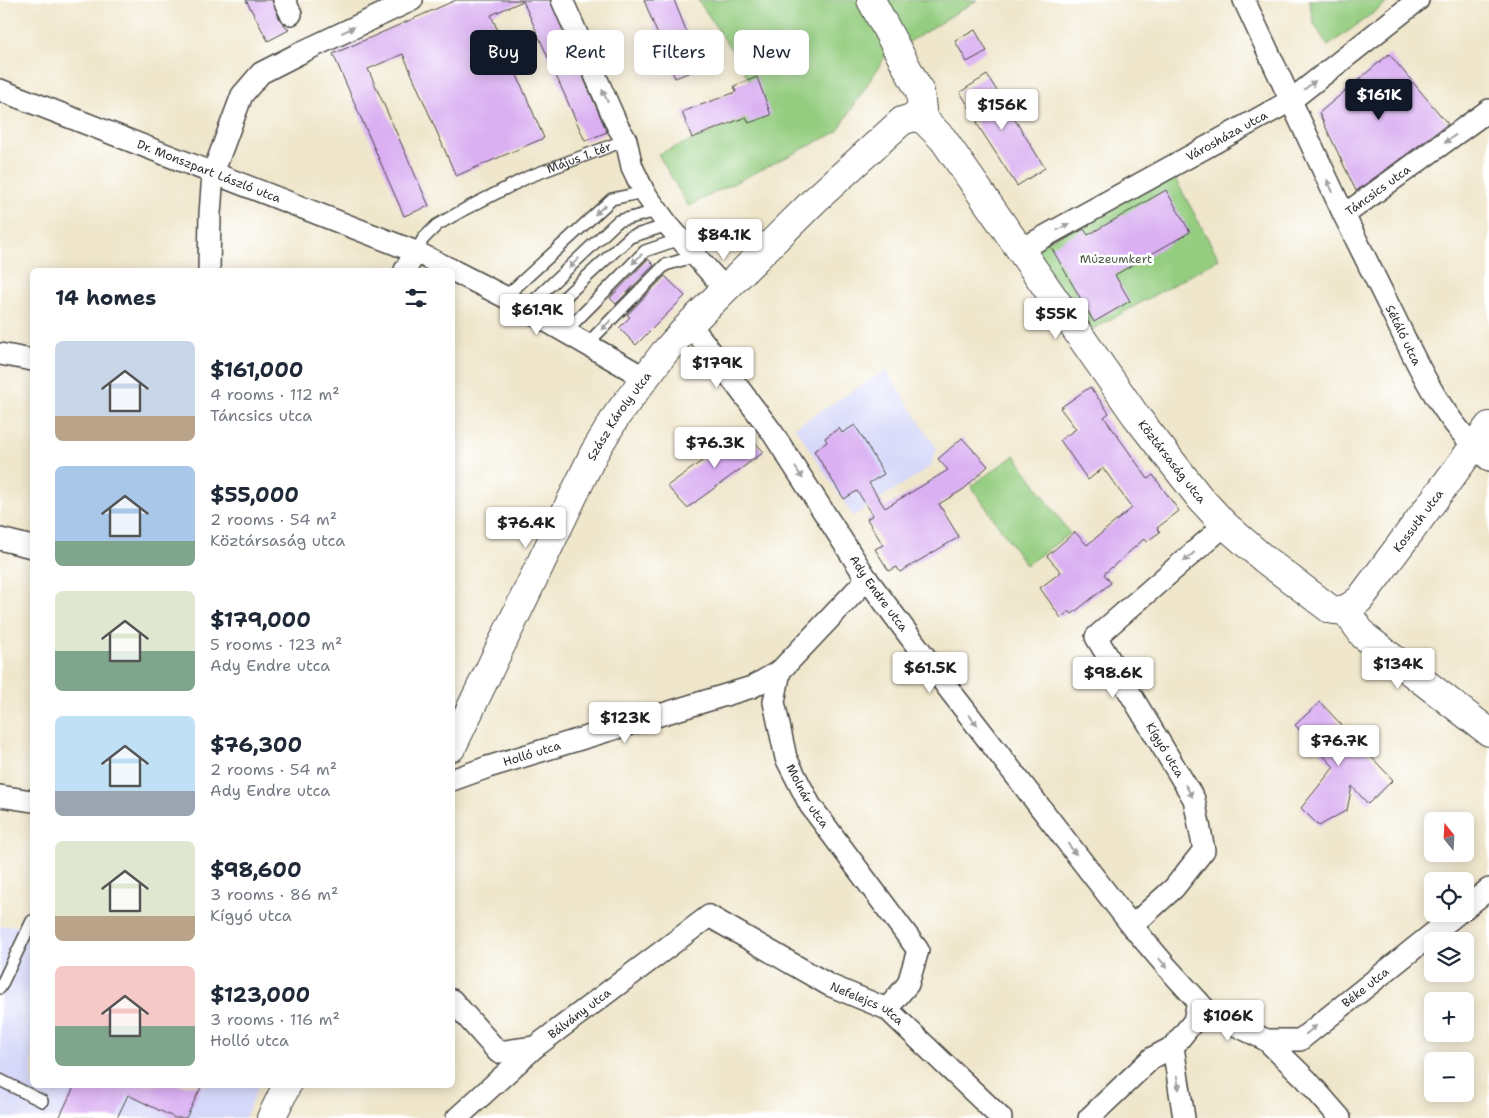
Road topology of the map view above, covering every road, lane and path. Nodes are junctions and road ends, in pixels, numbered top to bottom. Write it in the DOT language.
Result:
graph roads {
  1 [pos="412,0"];
  2 [pos="562,0"];
  3 [pos="871,0"];
  4 [pos="1244,0"];
  5 [pos="1418,0"];
  6 [pos="0,90"];
  7 [pos="1290,101"];
  8 [pos="1489,110"];
  9 [pos="923,119"];
  10 [pos="626,140"];
  11 [pos="213,173"];
  12 [pos="644,192"];
  13 [pos="1344,215"];
  14 [pos="668,225"];
  15 [pos="1020,250"];
  16 [pos="416,252"];
  17 [pos="696,256"];
  18 [pos="209,268"];
  19 [pos="406,268"];
  20 [pos="448,268"];
  21 [pos="455,272"];
  22 [pos="725,289"];
  23 [pos="504,297"];
  24 [pos="534,314"];
  25 [pos="690,324"];
  26 [pos="565,332"];
  27 [pos="587,344"];
  28 [pos="0,354"];
  29 [pos="30,360"];
  30 [pos="645,378"];
  31 [pos="1489,426"];
  32 [pos="1481,454"];
  33 [pos="1225,525"];
  34 [pos="0,539"];
  35 [pos="30,546"];
  36 [pos="867,579"];
  37 [pos="1344,610"];
  38 [pos="780,671"];
  39 [pos="1489,732"];
  40 [pos="455,741"];
  41 [pos="455,779"];
  42 [pos="0,796"];
  43 [pos="30,801"];
  44 [pos="1489,889"];
  45 [pos="1474,901"];
  46 [pos="709,916"];
  47 [pos="1447,922"];
  48 [pos="30,925"];
  49 [pos="1132,926"];
  50 [pos="0,988"];
  51 [pos="455,1003"];
  52 [pos="1202,1006"];
  53 [pos="888,1009"];
  54 [pos="1266,1040"];
  55 [pos="535,1047"];
  56 [pos="1172,1047"];
  57 [pos="0,1080"];
  58 [pos="286,1088"];
  59 [pos="42,1101"];
  60 [pos="271,1118"];
  61 [pos="457,1118"];
  62 [pos="1001,1118"];
  63 [pos="1089,1118"];
  64 [pos="1184,1118"];
  65 [pos="1340,1118"];
  11 -- 1 [label="street, one-way"];
  10 -- 2 [label="street, one-way"];
  3 -- 9 [label="main road"];
  4 -- 7 [label="street, Táncsics utca"];
  7 -- 5 [label="street, Városháza utca, one-way"];
  6 -- 11 [label="street, Dr. Monszpart László utca"];
  13 -- 7 [label="street, Táncsics utca, one-way"];
  15 -- 7 [label="street, Városháza utca, one-way"];
  8 -- 13 [label="street, Táncsics utca, one-way"];
  9 -- 15 [label="main road, Köztársaság utca"];
  9 -- 22 [label="main road, Szász Károly utca"];
  10 -- 12 [label="street, Május 1. tér"];
  10 -- 16 [label="lane, Május 1. tér"];
  11 -- 16 [label="street, Dr. Monszpart László utca"];
  11 -- 18 [label="street"];
  12 -- 14 [label="street, Május 1. tér"];
  12 -- 23 [label="lane, one-way"];
  13 -- 32 [label="street, Sétáló utca"];
  14 -- 17 [label="street, Május 1. tér"];
  14 -- 24 [label="lane"];
  14 -- 24 [label="lane, one-way"];
  14 -- 26 [label="lane, one-way"];
  15 -- 33 [label="main road, Köztársaság utca"];
  16 -- 19 [label="street"];
  16 -- 20 [label="street"];
  17 -- 22 [label="street, Május 1. tér"];
  17 -- 27 [label="lane, one-way"];
  21 -- 23 [label="street"];
  22 -- 25 [label="main road, Szász Károly utca"];
  23 -- 24 [label="street"];
  24 -- 26 [label="street"];
  25 -- 30 [label="main road, Szász Károly utca"];
  25 -- 36 [label="street, Ady Endre utca, one-way"];
  26 -- 27 [label="street"];
  27 -- 30 [label="street"];
  28 -- 29 [label="street"];
  30 -- 40 [label="main road, Szász Károly utca"];
  31 -- 32 [label="main road, Kossuth utca"];
  32 -- 37 [label="main road, Kossuth utca"];
  33 -- 37 [label="main road, Köztársaság utca"];
  33 -- 49 [label="street, Kígyó utca, one-way"];
  34 -- 35 [label="street"];
  36 -- 38 [label="street"];
  36 -- 49 [label="street, Ady Endre utca, one-way"];
  37 -- 39 [label="main road"];
  38 -- 41 [label="street, Holló utca"];
  38 -- 53 [label="street, Molnár utca"];
  42 -- 43 [label="street"];
  44 -- 45 [label="street"];
  46 -- 53 [label="street, Nefelejcs utca"];
  46 -- 55 [label="street, Bálvány utca"];
  54 -- 47 [label="street, Béke utca, one-way"];
  48 -- 50 [label="lane"];
  49 -- 52 [label="street, Ady Endre utca, one-way"];
  51 -- 55 [label="street"];
  52 -- 54 [label="street"];
  52 -- 56 [label="street"];
  53 -- 62 [label="street, Nefelejcs utca"];
  54 -- 65 [label="street"];
  55 -- 61 [label="street, Bálvány utca"];
  56 -- 63 [label="street"];
  56 -- 64 [label="street, one-way"];
  57 -- 59 [label="lane"];
  58 -- 60 [label="main road"];
}
